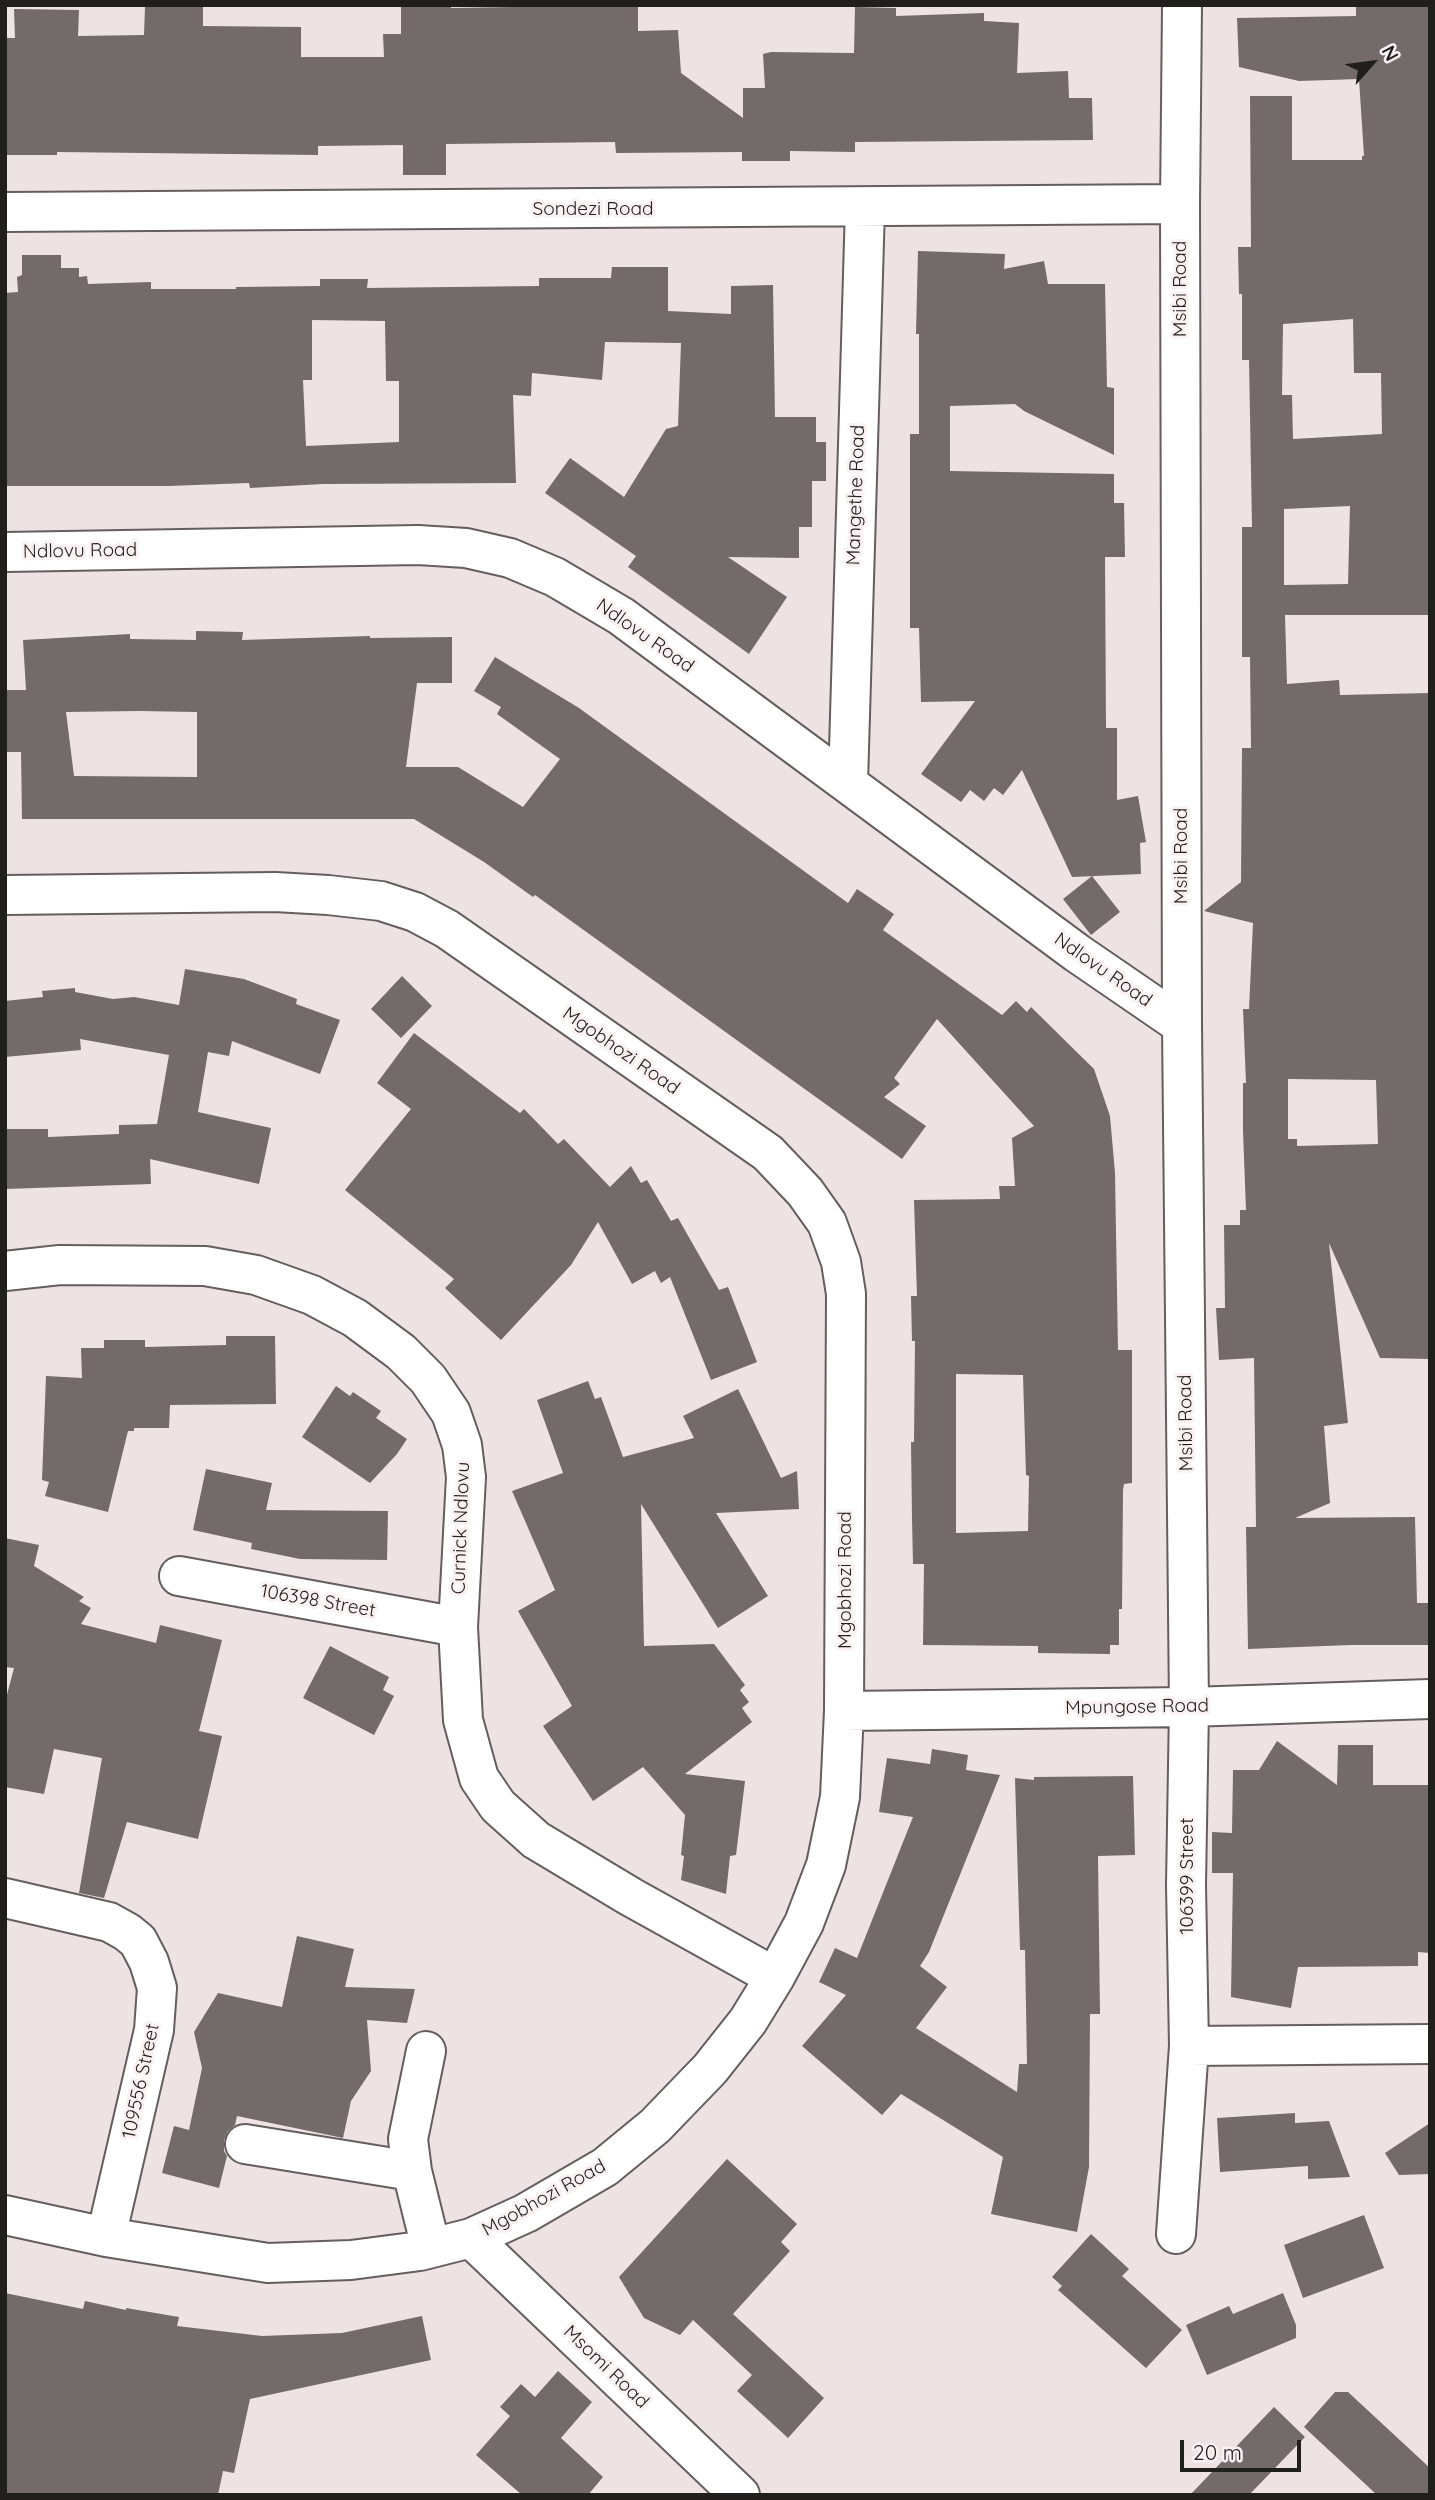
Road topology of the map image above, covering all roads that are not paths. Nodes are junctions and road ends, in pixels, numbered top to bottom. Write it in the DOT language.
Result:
graph roads {
  1 [pos="1182,5"];
  2 [pos="1180,205"];
  3 [pos="865,207"];
  4 [pos="5,212"];
  5 [pos="5,552"];
  6 [pos="848,783"];
  7 [pos="5,895"];
  8 [pos="1182,1025"];
  9 [pos="5,1271"];
  10 [pos="179,1576"];
  11 [pos="458,1627"];
  12 [pos="1430,1699"];
  13 [pos="1189,1707"];
  14 [pos="844,1711"];
  15 [pos="5,1898"];
  16 [pos="775,1977"];
  17 [pos="1430,2044"];
  18 [pos="1189,2046"];
  19 [pos="426,2051"];
  20 [pos="245,2144"];
  21 [pos="412,2171"];
  22 [pos="5,2215"];
  23 [pos="1176,2234"];
  24 [pos="106,2237"];
  25 [pos="471,2238"];
  26 [pos="431,2248"];
  27 [pos="740,2495"];
  1 -- 2 [label="street, Msibi Road"];
  2 -- 3 [label="street, Sondezi Road"];
  2 -- 8 [label="street, Msibi Road"];
  3 -- 4 [label="street, Sondezi Road"];
  3 -- 6 [label="street, Mangethe Road"];
  5 -- 6 [label="street, Ndlovu Road"];
  6 -- 8 [label="street, Ndlovu Road"];
  7 -- 14 [label="street, Mgobhozi Road"];
  8 -- 13 [label="street, Msibi Road"];
  9 -- 11 [label="street, Curnick Ndlovu"];
  10 -- 11 [label="street, 106398 Street"];
  11 -- 16 [label="street, Curnick Ndlovu"];
  12 -- 13 [label="street, Mpungose Road"];
  13 -- 14 [label="street, Mpungose Road"];
  13 -- 18 [label="street, 106399 Street"];
  14 -- 16 [label="street, Mgobhozi Road"];
  15 -- 24 [label="street, 109556 Street"];
  16 -- 25 [label="street, Mgobhozi Road"];
  17 -- 18 [label="street"];
  18 -- 23 [label="street, 106399 Street"];
  19 -- 21 [label="street"];
  20 -- 21 [label="street"];
  21 -- 26 [label="street"];
  22 -- 24 [label="street, Mgobhozi Road"];
  24 -- 26 [label="street, Mgobhozi Road"];
  25 -- 26 [label="street, Mgobhozi Road"];
  25 -- 27 [label="street, Msomi Road"];
}
